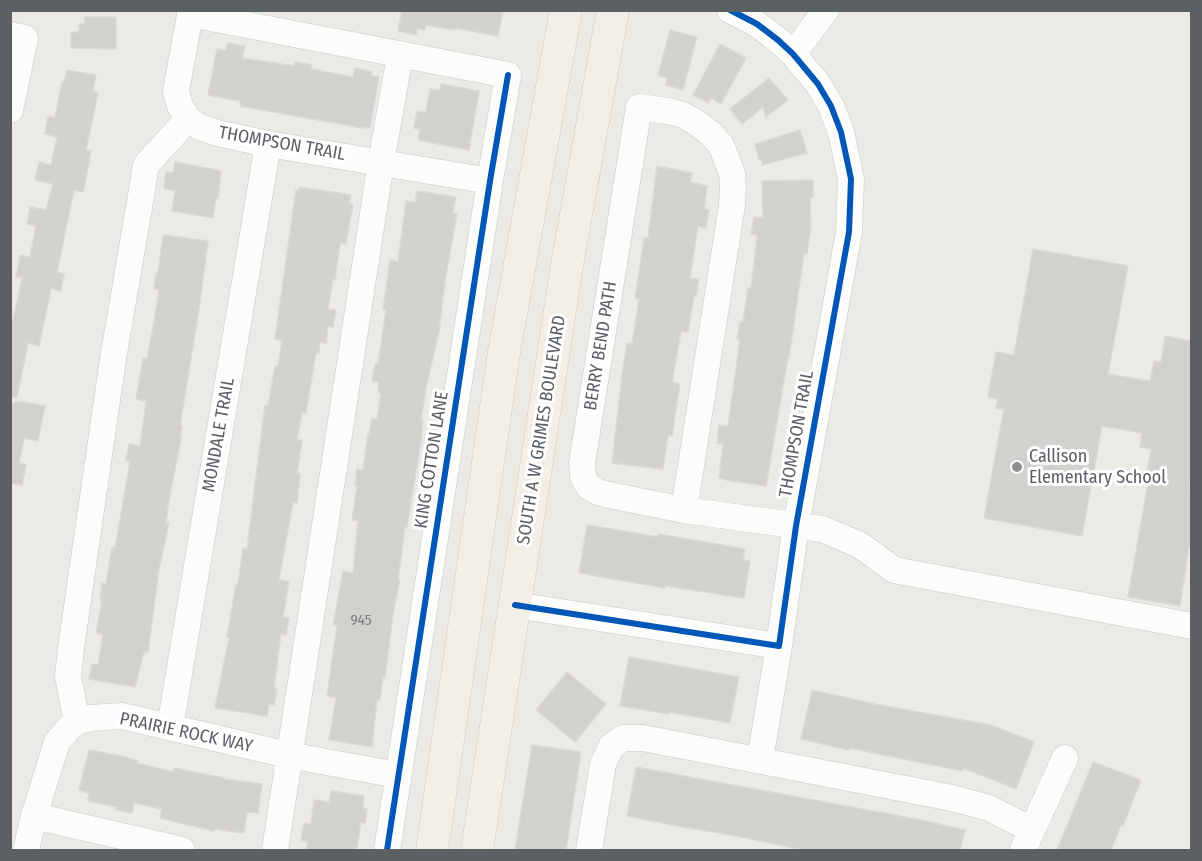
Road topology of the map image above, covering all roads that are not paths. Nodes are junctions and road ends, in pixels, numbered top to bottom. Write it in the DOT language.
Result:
graph roads {
  1 [pos="566,10"];
  2 [pos="613,10"];
  3 [pos="730,10"];
  4 [pos="826,10"];
  5 [pos="190,12"];
  6 [pos="10,35"];
  7 [pos="793,54"];
  8 [pos="400,56"];
  9 [pos="10,110"];
  10 [pos="188,119"];
  11 [pos="268,144"];
  12 [pos="381,162"];
  13 [pos="490,181"];
  14 [pos="684,510"];
  15 [pos="796,526"];
  16 [pos="515,605"];
  17 [pos="1191,626"];
  18 [pos="779,646"];
  19 [pos="77,722"];
  20 [pos="170,727"];
  21 [pos="288,755"];
  22 [pos="1065,758"];
  23 [pos="760,760"];
  24 [pos="398,775"];
  25 [pos="34,816"];
  26 [pos="1028,840"];
  27 [pos="26,850"];
  28 [pos="182,850"];
  29 [pos="275,850"];
  30 [pos="387,850"];
  31 [pos="432,850"];
  32 [pos="477,850"];
  33 [pos="589,850"];
  1 -- 31 [label="main road"];
  2 -- 16 [label="main road, SOUTH A W GRIMES BOULEVARD"];
  3 -- 7 [label="street, THOMPSON TRAIL"];
  4 -- 7 [label="street"];
  5 -- 8 [label="street"];
  5 -- 10 [label="street"];
  6 -- 9 [label="street"];
  7 -- 15 [label="street, THOMPSON TRAIL"];
  8 -- 12 [label="street"];
  8 -- 13 [label="street, KING COTTON LANE"];
  10 -- 11 [label="street, THOMPSON TRAIL"];
  10 -- 19 [label="street"];
  11 -- 12 [label="street, THOMPSON TRAIL"];
  11 -- 20 [label="street, MONDALE TRAIL"];
  12 -- 13 [label="street, THOMPSON TRAIL"];
  12 -- 21 [label="street"];
  13 -- 24 [label="street, KING COTTON LANE"];
  14 -- 14 [label="street, BERRY BEND PATH"];
  14 -- 15 [label="street"];
  15 -- 17 [label="street"];
  15 -- 18 [label="street, THOMPSON TRAIL"];
  16 -- 18 [label="street"];
  16 -- 32 [label="main road, SOUTH A W GRIMES BOULEVARD"];
  18 -- 23 [label="street, THOMPSON TRAIL"];
  19 -- 20 [label="street, PRAIRIE ROCK WAY"];
  19 -- 25 [label="street"];
  20 -- 21 [label="street, PRAIRIE ROCK WAY"];
  21 -- 24 [label="street, PRAIRIE ROCK WAY"];
  21 -- 29 [label="street"];
  22 -- 26 [label="street"];
  23 -- 26 [label="street"];
  23 -- 33 [label="street"];
  24 -- 30 [label="street, KING COTTON LANE"];
  25 -- 27 [label="street"];
  25 -- 28 [label="street"];
}
